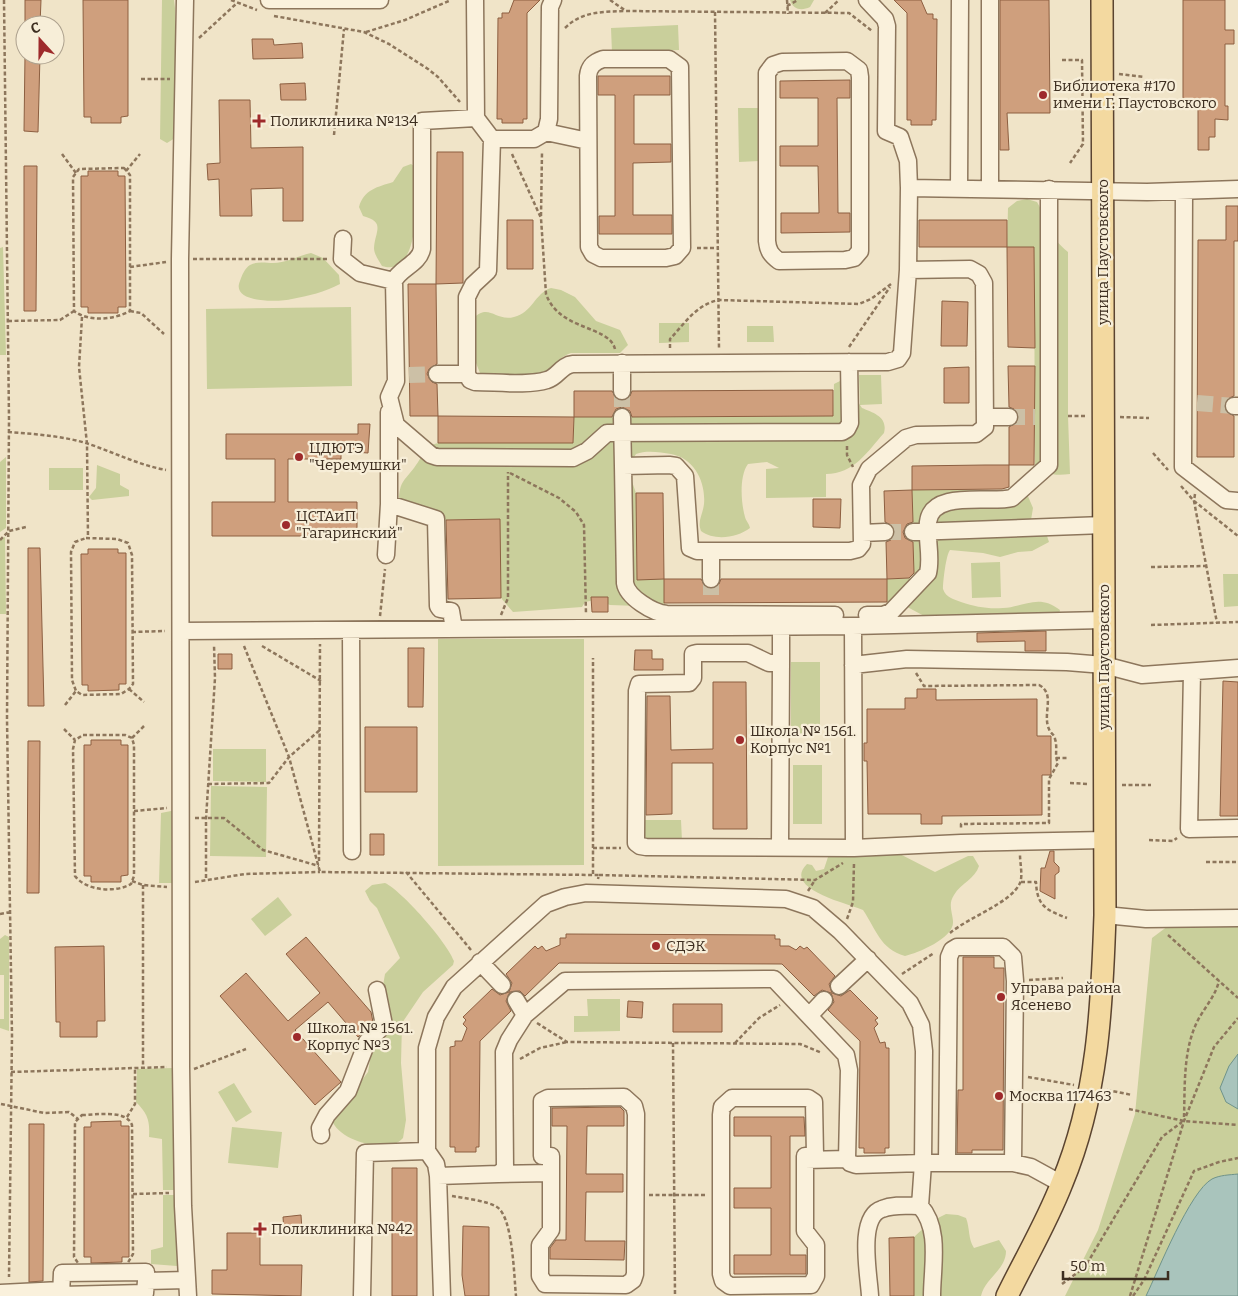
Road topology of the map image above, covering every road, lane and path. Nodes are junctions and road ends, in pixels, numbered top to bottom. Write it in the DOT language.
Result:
graph roads {
  1 [pos="4,0"];
  2 [pos="185,0"];
  3 [pos="231,0"];
  4 [pos="380,0"];
  5 [pos="450,0"];
  6 [pos="475,0"];
  7 [pos="553,0"];
  8 [pos="610,0"];
  9 [pos="787,0"];
  10 [pos="798,0"];
  11 [pos="839,0"];
  12 [pos="866,0"];
  13 [pos="960,0"];
  14 [pos="990,0"];
  15 [pos="1102,0"];
  16 [pos="237,3"];
  17 [pos="267,6"];
  18 [pos="787,6"];
  19 [pos="626,11"];
  20 [pos="715,12"];
  21 [pos="825,13"];
  22 [pos="788,14"];
  23 [pos="274,16"];
  24 [pos="344,29"];
  25 [pos="564,29"];
  26 [pos="364,32"];
  27 [pos="886,43"];
  28 [pos="184,51"];
  29 [pos="1062,60"];
  30 [pos="1119,74"];
  31 [pos="1144,77"];
  32 [pos="141,79"];
  33 [pos="184,80"];
  34 [pos="476,113"];
  35 [pos="860,131"];
  36 [pos="886,131"];
  37 [pos="546,132"];
  38 [pos="334,135"];
  39 [pos="498,139"];
  40 [pos="588,141"];
  41 [pos="62,154"];
  42 [pos="140,154"];
  43 [pos="1070,163"];
  44 [pos="126,171"];
  45 [pos="76,173"];
  46 [pos="909,188"];
  47 [pos="990,188"];
  48 [pos="959,189"];
  49 [pos="1049,189"];
  50 [pos="1238,189"];
  51 [pos="1104,190"];
  52 [pos="1184,192"];
  53 [pos="541,218"];
  54 [pos="343,239"];
  55 [pos="682,248"];
  56 [pos="718,248"];
  57 [pos="180,259"];
  58 [pos="342,259"];
  59 [pos="130,267"];
  60 [pos="908,270"];
  61 [pos="394,281"];
  62 [pos="892,283"];
  63 [pos="719,300"];
  64 [pos="74,311"];
  65 [pos="130,311"];
  66 [pos="82,317"];
  67 [pos="8,321"];
  68 [pos="168,337"];
  69 [pos="844,362"];
  70 [pos="618,363"];
  71 [pos="670,363"];
  72 [pos="720,363"];
  73 [pos="437,374"];
  74 [pos="466,374"];
  75 [pos="622,391"];
  76 [pos="389,400"];
  77 [pos="985,417"];
  78 [pos="1009,417"];
  79 [pos="623,425"];
  80 [pos="848,429"];
  81 [pos="8,432"];
  82 [pos="87,444"];
  83 [pos="1152,453"];
  84 [pos="623,466"];
  85 [pos="174,472"];
  86 [pos="1170,474"];
  87 [pos="1196,477"];
  88 [pos="1176,480"];
  89 [pos="860,485"];
  90 [pos="1194,501"];
  91 [pos="1238,501"];
  92 [pos="389,504"];
  93 [pos="1104,524"];
  94 [pos="26,527"];
  95 [pos="9,531"];
  96 [pos="886,532"];
  97 [pos="921,532"];
  98 [pos="862,533"];
  99 [pos="1238,536"];
  100 [pos="88,538"];
  101 [pos="0,540"];
  102 [pos="711,551"];
  103 [pos="386,555"];
  104 [pos="1206,566"];
  105 [pos="1151,567"];
  106 [pos="712,579"];
  107 [pos="1104,620"];
  108 [pos="1217,622"];
  109 [pos="1238,622"];
  110 [pos="1151,625"];
  111 [pos="781,626"];
  112 [pos="853,626"];
  113 [pos="586,628"];
  114 [pos="454,629"];
  115 [pos="502,629"];
  116 [pos="320,630"];
  117 [pos="351,630"];
  118 [pos="379,630"];
  119 [pos="181,631"];
  120 [pos="214,631"];
  121 [pos="237,631"];
  122 [pos="132,632"];
  123 [pos="593,658"];
  124 [pos="907,659"];
  125 [pos="781,663"];
  126 [pos="853,665"];
  127 [pos="1104,665"];
  128 [pos="1238,668"];
  129 [pos="1192,672"];
  130 [pos="321,681"];
  131 [pos="130,689"];
  132 [pos="76,691"];
  133 [pos="144,702"];
  134 [pos="65,705"];
  135 [pos="144,726"];
  136 [pos="64,728"];
  137 [pos="321,729"];
  138 [pos="132,738"];
  139 [pos="75,740"];
  140 [pos="289,756"];
  141 [pos="1056,758"];
  142 [pos="1068,758"];
  143 [pos="208,784"];
  144 [pos="134,811"];
  145 [pos="182,818"];
  146 [pos="206,819"];
  147 [pos="1238,828"];
  148 [pos="1105,840"];
  149 [pos="1149,840"];
  150 [pos="1173,841"];
  151 [pos="960,843"];
  152 [pos="593,848"];
  153 [pos="621,848"];
  154 [pos="780,848"];
  155 [pos="352,851"];
  156 [pos="854,852"];
  157 [pos="1020,860"];
  158 [pos="1206,862"];
  159 [pos="1238,862"];
  160 [pos="319,866"];
  161 [pos="320,872"];
  162 [pos="406,872"];
  163 [pos="593,875"];
  164 [pos="599,875"];
  165 [pos="206,878"];
  166 [pos="132,881"];
  167 [pos="182,882"];
  168 [pos="143,885"];
  169 [pos="596,894"];
  170 [pos="11,912"];
  171 [pos="0,914"];
  172 [pos="1105,915"];
  173 [pos="1067,918"];
  174 [pos="1238,918"];
  175 [pos="840,930"];
  176 [pos="1172,938"];
  177 [pos="868,959"];
  178 [pos="480,962"];
  179 [pos="1063,978"];
  180 [pos="1015,981"];
  181 [pos="1219,981"];
  182 [pos="502,985"];
  183 [pos="838,986"];
  184 [pos="376,990"];
  185 [pos="791,998"];
  186 [pos="1238,998"];
  187 [pos="516,1000"];
  188 [pos="824,1000"];
  189 [pos="525,1015"];
  190 [pos="809,1016"];
  191 [pos="1238,1018"];
  192 [pos="567,1042"];
  193 [pos="673,1043"];
  194 [pos="735,1043"];
  195 [pos="246,1049"];
  196 [pos="823,1054"];
  197 [pos="135,1067"];
  198 [pos="143,1067"];
  199 [pos="181,1070"];
  200 [pos="505,1071"];
  201 [pos="11,1072"];
  202 [pos="1014,1074"];
  203 [pos="1076,1085"];
  204 [pos="1105,1090"];
  205 [pos="1132,1095"];
  206 [pos="1,1104"];
  207 [pos="12,1107"];
  208 [pos="1129,1109"];
  209 [pos="127,1118"];
  210 [pos="78,1119"];
  211 [pos="1184,1121"];
  212 [pos="1238,1125"];
  213 [pos="320,1135"];
  214 [pos="427,1151"];
  215 [pos="1238,1158"];
  216 [pos="805,1160"];
  217 [pos="847,1160"];
  218 [pos="947,1162"];
  219 [pos="923,1163"];
  220 [pos="1013,1163"];
  221 [pos="551,1173"];
  222 [pos="498,1174"];
  223 [pos="438,1176"];
  224 [pos="1062,1184"];
  225 [pos="183,1192"];
  226 [pos="438,1193"];
  227 [pos="133,1194"];
  228 [pos="666,1195"];
  229 [pos="676,1195"];
  230 [pos="721,1195"];
  231 [pos="920,1206"];
  232 [pos="146,1281"];
  233 [pos="1062,1284"];
  234 [pos="187,1288"];
  235 [pos="61,1290"];
  236 [pos="4,1293"];
  237 [pos="362,1296"];
  238 [pos="442,1296"];
  239 [pos="516,1296"];
  240 [pos="675,1296"];
  241 [pos="870,1296"];
  242 [pos="932,1296"];
  243 [pos="1007,1296"];
  244 [pos="1132,1296"];
  1 -- 67 [label="path"];
  2 -- 28 [label="lane"];
  3 -- 16 [label="path"];
  4 -- 17 [label="lane"];
  5 -- 26 [label="path"];
  6 -- 34 [label="lane"];
  7 -- 37 [label="lane"];
  8 -- 19 [label="path"];
  9 -- 18 [label="path"];
  10 -- 18 [label="path"];
  11 -- 21 [label="path"];
  12 -- 27 [label="lane"];
  13 -- 48 [label="lane"];
  14 -- 47 [label="lane"];
  15 -- 51 [label="main road, улица Паустовского"];
  16 -- 17 [label="path"];
  16 -- 28 [label="path"];
  18 -- 22 [label="path"];
  19 -- 20 [label="path"];
  19 -- 25 [label="path"];
  20 -- 22 [label="path"];
  20 -- 56 [label="path"];
  21 -- 22 [label="path"];
  21 -- 27 [label="path"];
  23 -- 24 [label="path"];
  24 -- 26 [label="path"];
  24 -- 38 [label="path"];
  26 -- 34 [label="path"];
  27 -- 36 [label="lane"];
  28 -- 33 [label="lane"];
  29 -- 43 [label="path"];
  30 -- 31 [label="path"];
  32 -- 33 [label="path"];
  33 -- 57 [label="lane"];
  34 -- 39 [label="lane"];
  34 -- 61 [label="lane"];
  35 -- 35 [label="lane"];
  35 -- 36 [label="lane"];
  36 -- 46 [label="lane"];
  37 -- 39 [label="lane"];
  37 -- 40 [label="lane"];
  37 -- 53 [label="path"];
  39 -- 53 [label="path"];
  39 -- 74 [label="lane"];
  40 -- 55 [label="lane"];
  40 -- 55 [label="lane"];
  41 -- 45 [label="path"];
  42 -- 44 [label="path"];
  44 -- 45 [label="path"];
  44 -- 59 [label="path"];
  45 -- 64 [label="path"];
  46 -- 48 [label="lane"];
  46 -- 60 [label="lane"];
  47 -- 48 [label="lane"];
  47 -- 49 [label="lane"];
  49 -- 51 [label="lane"];
  49 -- 97 [label="lane"];
  50 -- 52 [label="lane"];
  51 -- 52 [label="lane"];
  51 -- 93 [label="main road, улица Паустовского"];
  52 -- 87 [label="lane"];
  53 -- 70 [label="path"];
  54 -- 58 [label="lane"];
  55 -- 56 [label="path"];
  56 -- 63 [label="path"];
  57 -- 58 [label="path"];
  57 -- 59 [label="path"];
  57 -- 119 [label="lane"];
  58 -- 61 [label="lane"];
  59 -- 65 [label="path"];
  60 -- 62 [label="path"];
  60 -- 69 [label="lane"];
  60 -- 77 [label="lane"];
  61 -- 76 [label="lane"];
  62 -- 63 [label="path"];
  62 -- 69 [label="path"];
  63 -- 71 [label="path"];
  63 -- 72 [label="path"];
  64 -- 66 [label="path"];
  64 -- 67 [label="path"];
  65 -- 66 [label="path"];
  65 -- 68 [label="path"];
  66 -- 82 [label="path"];
  67 -- 81 [label="path"];
  69 -- 72 [label="lane"];
  69 -- 80 [label="lane"];
  70 -- 71 [label="lane"];
  70 -- 74 [label="lane"];
  70 -- 75 [label="lane"];
  71 -- 72 [label="lane"];
  73 -- 74 [label="lane"];
  76 -- 79 [label="lane"];
  76 -- 92 [label="lane"];
  77 -- 78 [label="lane"];
  77 -- 89 [label="lane"];
  79 -- 80 [label="lane"];
  79 -- 84 [label="lane"];
  80 -- 89 [label="path"];
  81 -- 82 [label="path"];
  81 -- 95 [label="path"];
  82 -- 85 [label="path"];
  82 -- 100 [label="path"];
  83 -- 86 [label="path"];
  84 -- 97 [label="lane"];
  84 -- 102 [label="lane"];
  87 -- 90 [label="path"];
  87 -- 91 [label="lane"];
  88 -- 90 [label="path"];
  89 -- 98 [label="lane"];
  90 -- 99 [label="path"];
  90 -- 104 [label="path"];
  92 -- 103 [label="lane"];
  92 -- 114 [label="lane"];
  93 -- 97 [label="lane"];
  93 -- 107 [label="main road, улица Паустовского"];
  94 -- 95 [label="path"];
  95 -- 101 [label="path"];
  95 -- 170 [label="path"];
  96 -- 98 [label="lane"];
  98 -- 102 [label="lane"];
  100 -- 122 [label="path"];
  100 -- 132 [label="path"];
  102 -- 106 [label="lane"];
  103 -- 118 [label="path"];
  104 -- 105 [label="path"];
  104 -- 108 [label="path"];
  107 -- 112 [label="lane"];
  107 -- 127 [label="main road, улица Паустовского"];
  108 -- 109 [label="path"];
  108 -- 110 [label="path"];
  111 -- 112 [label="lane"];
  111 -- 113 [label="lane"];
  111 -- 125 [label="lane"];
  112 -- 126 [label="lane"];
  113 -- 115 [label="lane"];
  113 -- 115 [label="path"];
  114 -- 115 [label="lane"];
  114 -- 118 [label="lane"];
  116 -- 117 [label="lane"];
  116 -- 121 [label="lane"];
  116 -- 130 [label="path"];
  117 -- 118 [label="lane"];
  117 -- 155 [label="lane"];
  119 -- 120 [label="lane"];
  119 -- 122 [label="path"];
  119 -- 145 [label="lane"];
  120 -- 121 [label="lane"];
  120 -- 143 [label="path"];
  121 -- 130 [label="path"];
  121 -- 140 [label="path"];
  122 -- 131 [label="path"];
  123 -- 152 [label="path"];
  124 -- 126 [label="lane"];
  124 -- 127 [label="lane"];
  124 -- 141 [label="path"];
  125 -- 154 [label="lane"];
  125 -- 154 [label="lane"];
  126 -- 156 [label="lane"];
  127 -- 129 [label="lane"];
  127 -- 148 [label="main road, улица Паустовского"];
  128 -- 129 [label="lane"];
  129 -- 147 [label="lane"];
  130 -- 137 [label="path"];
  131 -- 132 [label="path"];
  131 -- 133 [label="path"];
  132 -- 134 [label="path"];
  135 -- 138 [label="path"];
  136 -- 139 [label="path"];
  137 -- 140 [label="path"];
  137 -- 160 [label="path"];
  138 -- 139 [label="path"];
  138 -- 144 [label="path"];
  139 -- 166 [label="path"];
  140 -- 143 [label="path"];
  140 -- 160 [label="path"];
  141 -- 142 [label="path"];
  141 -- 151 [label="path"];
  143 -- 146 [label="path"];
  144 -- 145 [label="path"];
  144 -- 166 [label="path"];
  145 -- 167 [label="lane"];
  146 -- 160 [label="path"];
  146 -- 165 [label="path"];
  148 -- 151 [label="lane"];
  148 -- 172 [label="main road, улица Паустовского"];
  149 -- 150 [label="path"];
  151 -- 156 [label="lane"];
  152 -- 153 [label="path"];
  152 -- 163 [label="path"];
  154 -- 156 [label="lane"];
  156 -- 164 [label="path"];
  156 -- 175 [label="path"];
  157 -- 173 [label="path"];
  158 -- 159 [label="path"];
  160 -- 161 [label="path"];
  161 -- 162 [label="path"];
  161 -- 165 [label="path"];
  162 -- 163 [label="path"];
  162 -- 178 [label="path"];
  163 -- 164 [label="path"];
  164 -- 169 [label="path"];
  165 -- 167 [label="path"];
  166 -- 168 [label="path"];
  167 -- 168 [label="path"];
  167 -- 199 [label="lane"];
  168 -- 198 [label="path"];
  169 -- 175 [label="lane"];
  169 -- 178 [label="lane"];
  170 -- 171 [label="path"];
  170 -- 201 [label="path"];
  172 -- 174 [label="lane"];
  172 -- 224 [label="main road, улица Паустовского"];
  175 -- 177 [label="lane"];
  176 -- 181 [label="path"];
  177 -- 183 [label="lane"];
  177 -- 219 [label="lane"];
  178 -- 182 [label="lane"];
  178 -- 214 [label="lane"];
  179 -- 180 [label="path"];
  180 -- 202 [label="lane"];
  180 -- 218 [label="lane"];
  181 -- 186 [label="path"];
  181 -- 211 [label="path"];
  184 -- 213 [label="lane"];
  185 -- 189 [label="lane"];
  185 -- 190 [label="lane"];
  185 -- 194 [label="path"];
  187 -- 189 [label="lane"];
  188 -- 190 [label="lane"];
  189 -- 192 [label="path"];
  189 -- 200 [label="lane"];
  190 -- 217 [label="lane"];
  191 -- 211 [label="path"];
  192 -- 193 [label="path"];
  192 -- 200 [label="path"];
  193 -- 194 [label="path"];
  193 -- 229 [label="path"];
  194 -- 196 [label="path"];
  195 -- 199 [label="path"];
  197 -- 198 [label="path"];
  197 -- 201 [label="path"];
  197 -- 209 [label="path"];
  198 -- 199 [label="path"];
  199 -- 225 [label="lane"];
  200 -- 222 [label="lane"];
  201 -- 207 [label="path"];
  202 -- 203 [label="path"];
  202 -- 220 [label="lane"];
  204 -- 205 [label="path"];
  206 -- 207 [label="path"];
  207 -- 210 [label="path"];
  207 -- 236 [label="path"];
  208 -- 211 [label="path"];
  209 -- 210 [label="path"];
  209 -- 227 [label="path"];
  210 -- 227 [label="path"];
  211 -- 212 [label="path"];
  211 -- 233 [label="path"];
  211 -- 244 [label="path"];
  214 -- 223 [label="lane"];
  214 -- 237 [label="lane"];
  215 -- 244 [label="path"];
  216 -- 217 [label="lane"];
  216 -- 230 [label="lane"];
  216 -- 230 [label="lane"];
  217 -- 219 [label="lane"];
  218 -- 219 [label="lane"];
  218 -- 220 [label="lane"];
  219 -- 231 [label="lane"];
  220 -- 224 [label="lane"];
  221 -- 221 [label="lane"];
  221 -- 222 [label="lane"];
  222 -- 223 [label="lane"];
  223 -- 226 [label="lane"];
  224 -- 243 [label="main road, улица Паустовского"];
  225 -- 227 [label="path"];
  225 -- 234 [label="lane"];
  226 -- 238 [label="lane"];
  226 -- 239 [label="path"];
  228 -- 229 [label="path"];
  229 -- 230 [label="path"];
  229 -- 240 [label="path"];
  231 -- 241 [label="lane"];
  231 -- 242 [label="lane"];
  232 -- 234 [label="lane"];
  232 -- 235 [label="lane"];
  232 -- 235 [label="lane"];
  235 -- 236 [label="lane"];
}
